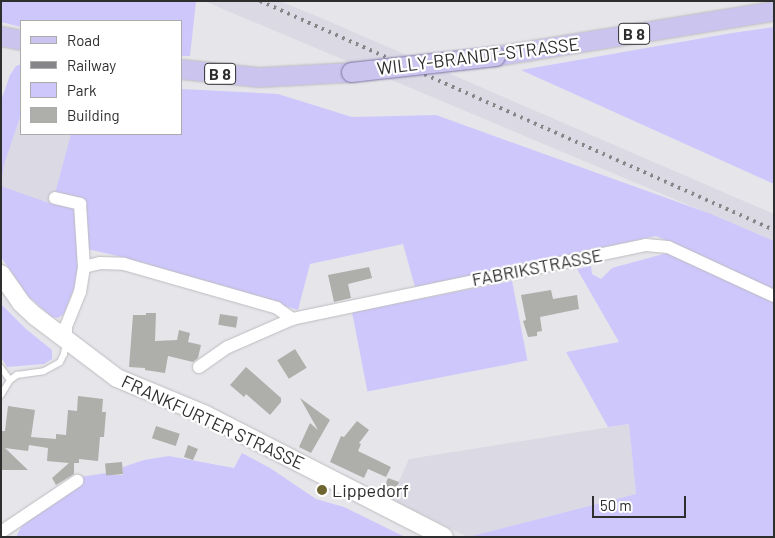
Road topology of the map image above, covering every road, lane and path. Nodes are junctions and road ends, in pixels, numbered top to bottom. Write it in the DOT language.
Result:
graph roads {
  1 [pos="774,11"];
  2 [pos="2,37"];
  3 [pos="20,40"];
  4 [pos="182,69"];
  5 [pos="55,198"];
  6 [pos="84,267"];
  7 [pos="1,274"];
  8 [pos="774,296"];
  9 [pos="292,318"];
  10 [pos="66,340"];
  11 [pos="199,367"];
  12 [pos="1,368"];
  13 [pos="10,380"];
  14 [pos="1,395"];
  15 [pos="77,481"];
  16 [pos="1,532"];
  17 [pos="444,537"];
  1 -- 4 [label="main road, WILLY-BRANDT-STRASSE / B 8, bridge"];
  2 -- 3 [label="main road"];
  5 -- 6 [label="street"];
  6 -- 9 [label="street"];
  6 -- 10 [label="street"];
  7 -- 10 [label="main road, FRANKFURTER STRASSE"];
  8 -- 9 [label="street, FABRIKSTRASSE"];
  9 -- 11 [label="street, FABRIKSTRASSE"];
  10 -- 13 [label="lane"];
  10 -- 17 [label="main road, FRANKFURTER STRASSE"];
  12 -- 13 [label="lane"];
  13 -- 14 [label="lane"];
  15 -- 16 [label="street"];
}
